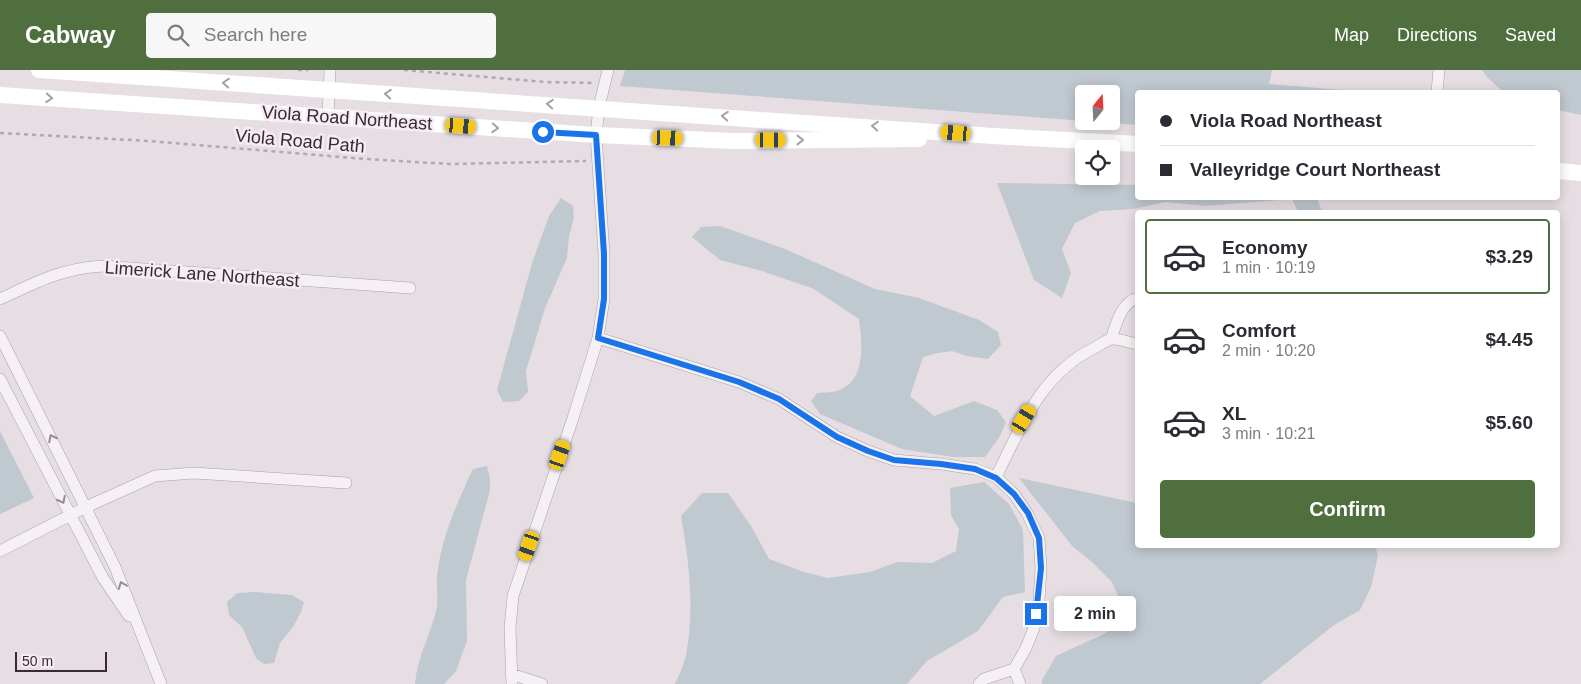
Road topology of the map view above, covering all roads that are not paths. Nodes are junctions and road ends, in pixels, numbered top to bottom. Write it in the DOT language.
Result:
graph roads {
  1 [pos="39,70"];
  2 [pos="330,70"];
  3 [pos="608,70"];
  4 [pos="1439,70"];
  5 [pos="330,90"];
  6 [pos="1437,90"];
  7 [pos="0,95"];
  8 [pos="599,107"];
  9 [pos="328,117"];
  10 [pos="596,135"];
  11 [pos="993,136"];
  12 [pos="1135,144"];
  13 [pos="1560,171"];
  14 [pos="1581,173"];
  15 [pos="410,288"];
  16 [pos="1135,298"];
  17 [pos="0,299"];
  18 [pos="0,336"];
  19 [pos="598,338"];
  20 [pos="1111,340"];
  21 [pos="1135,344"];
  22 [pos="0,378"];
  23 [pos="996,478"];
  24 [pos="346,483"];
  25 [pos="86,507"];
  26 [pos="70,516"];
  27 [pos="0,551"];
  28 [pos="139,631"];
  29 [pos="1014,668"];
  30 [pos="512,679"];
  31 [pos="161,684"];
  32 [pos="542,684"];
  33 [pos="978,684"];
  34 [pos="1020,684"];
  5 -- 1 [label="main road, Viola Road Northeast, one-way"];
  2 -- 5 [label="street"];
  3 -- 8 [label="street"];
  4 -- 6 [label="street"];
  8 -- 5 [label="main road, Viola Road Northeast, one-way"];
  5 -- 9 [label="street"];
  7 -- 9 [label="main road, Viola Road Northeast, one-way"];
  8 -- 10 [label="street"];
  11 -- 8 [label="main road, Viola Road Northeast, one-way"];
  9 -- 10 [label="main road, Viola Road Northeast, one-way"];
  10 -- 11 [label="main road, Viola Road Northeast, one-way"];
  10 -- 19 [label="street"];
  11 -- 12 [label="main road, Viola Road Northeast"];
  13 -- 14 [label="main road"];
  15 -- 17 [label="street, Limerick Lane Northeast"];
  16 -- 20 [label="street"];
  25 -- 18 [label="street, one-way"];
  19 -- 23 [label="street"];
  19 -- 30 [label="street"];
  20 -- 21 [label="street"];
  20 -- 23 [label="street"];
  22 -- 26 [label="street, one-way"];
  23 -- 29 [label="street"];
  24 -- 25 [label="street"];
  25 -- 26 [label="street"];
  28 -- 25 [label="street, one-way"];
  26 -- 27 [label="street"];
  26 -- 28 [label="street"];
  28 -- 31 [label="street"];
  29 -- 33 [label="street"];
  29 -- 34 [label="street"];
  30 -- 32 [label="street"];
}
